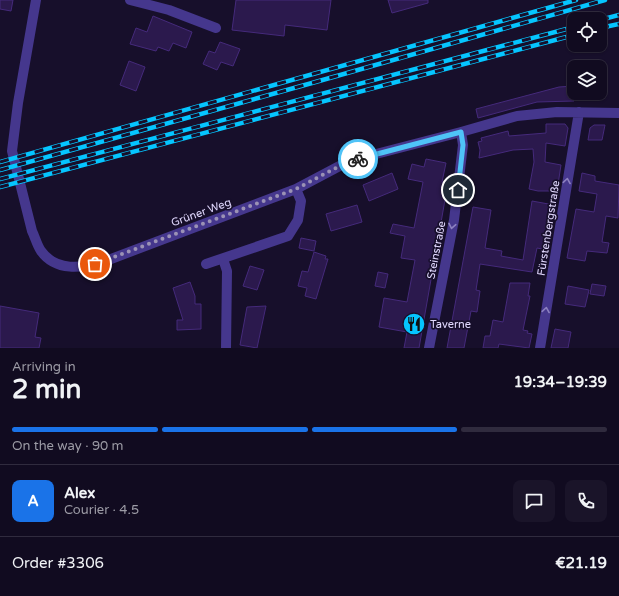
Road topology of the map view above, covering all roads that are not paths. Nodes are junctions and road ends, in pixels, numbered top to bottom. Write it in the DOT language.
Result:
graph roads {
  1 [pos="36,0"];
  2 [pos="130,0"];
  3 [pos="216,28"];
  4 [pos="579,112"];
  5 [pos="619,113"];
  6 [pos="461,132"];
  7 [pos="296,189"];
  8 [pos="223,259"];
  9 [pos="206,264"];
  10 [pos="226,348"];
  11 [pos="429,348"];
  12 [pos="540,348"];
  1 -- 7 [label="street, Grüner Weg"];
  2 -- 3 [label="street"];
  4 -- 5 [label="street, Grüner Weg"];
  4 -- 6 [label="street, Grüner Weg"];
  12 -- 4 [label="street, Fürstenbergstraße, one-way"];
  6 -- 7 [label="street, Grüner Weg"];
  6 -- 11 [label="street, Steinstraße, one-way"];
  7 -- 8 [label="street"];
  8 -- 9 [label="street"];
  8 -- 10 [label="street"];
}
